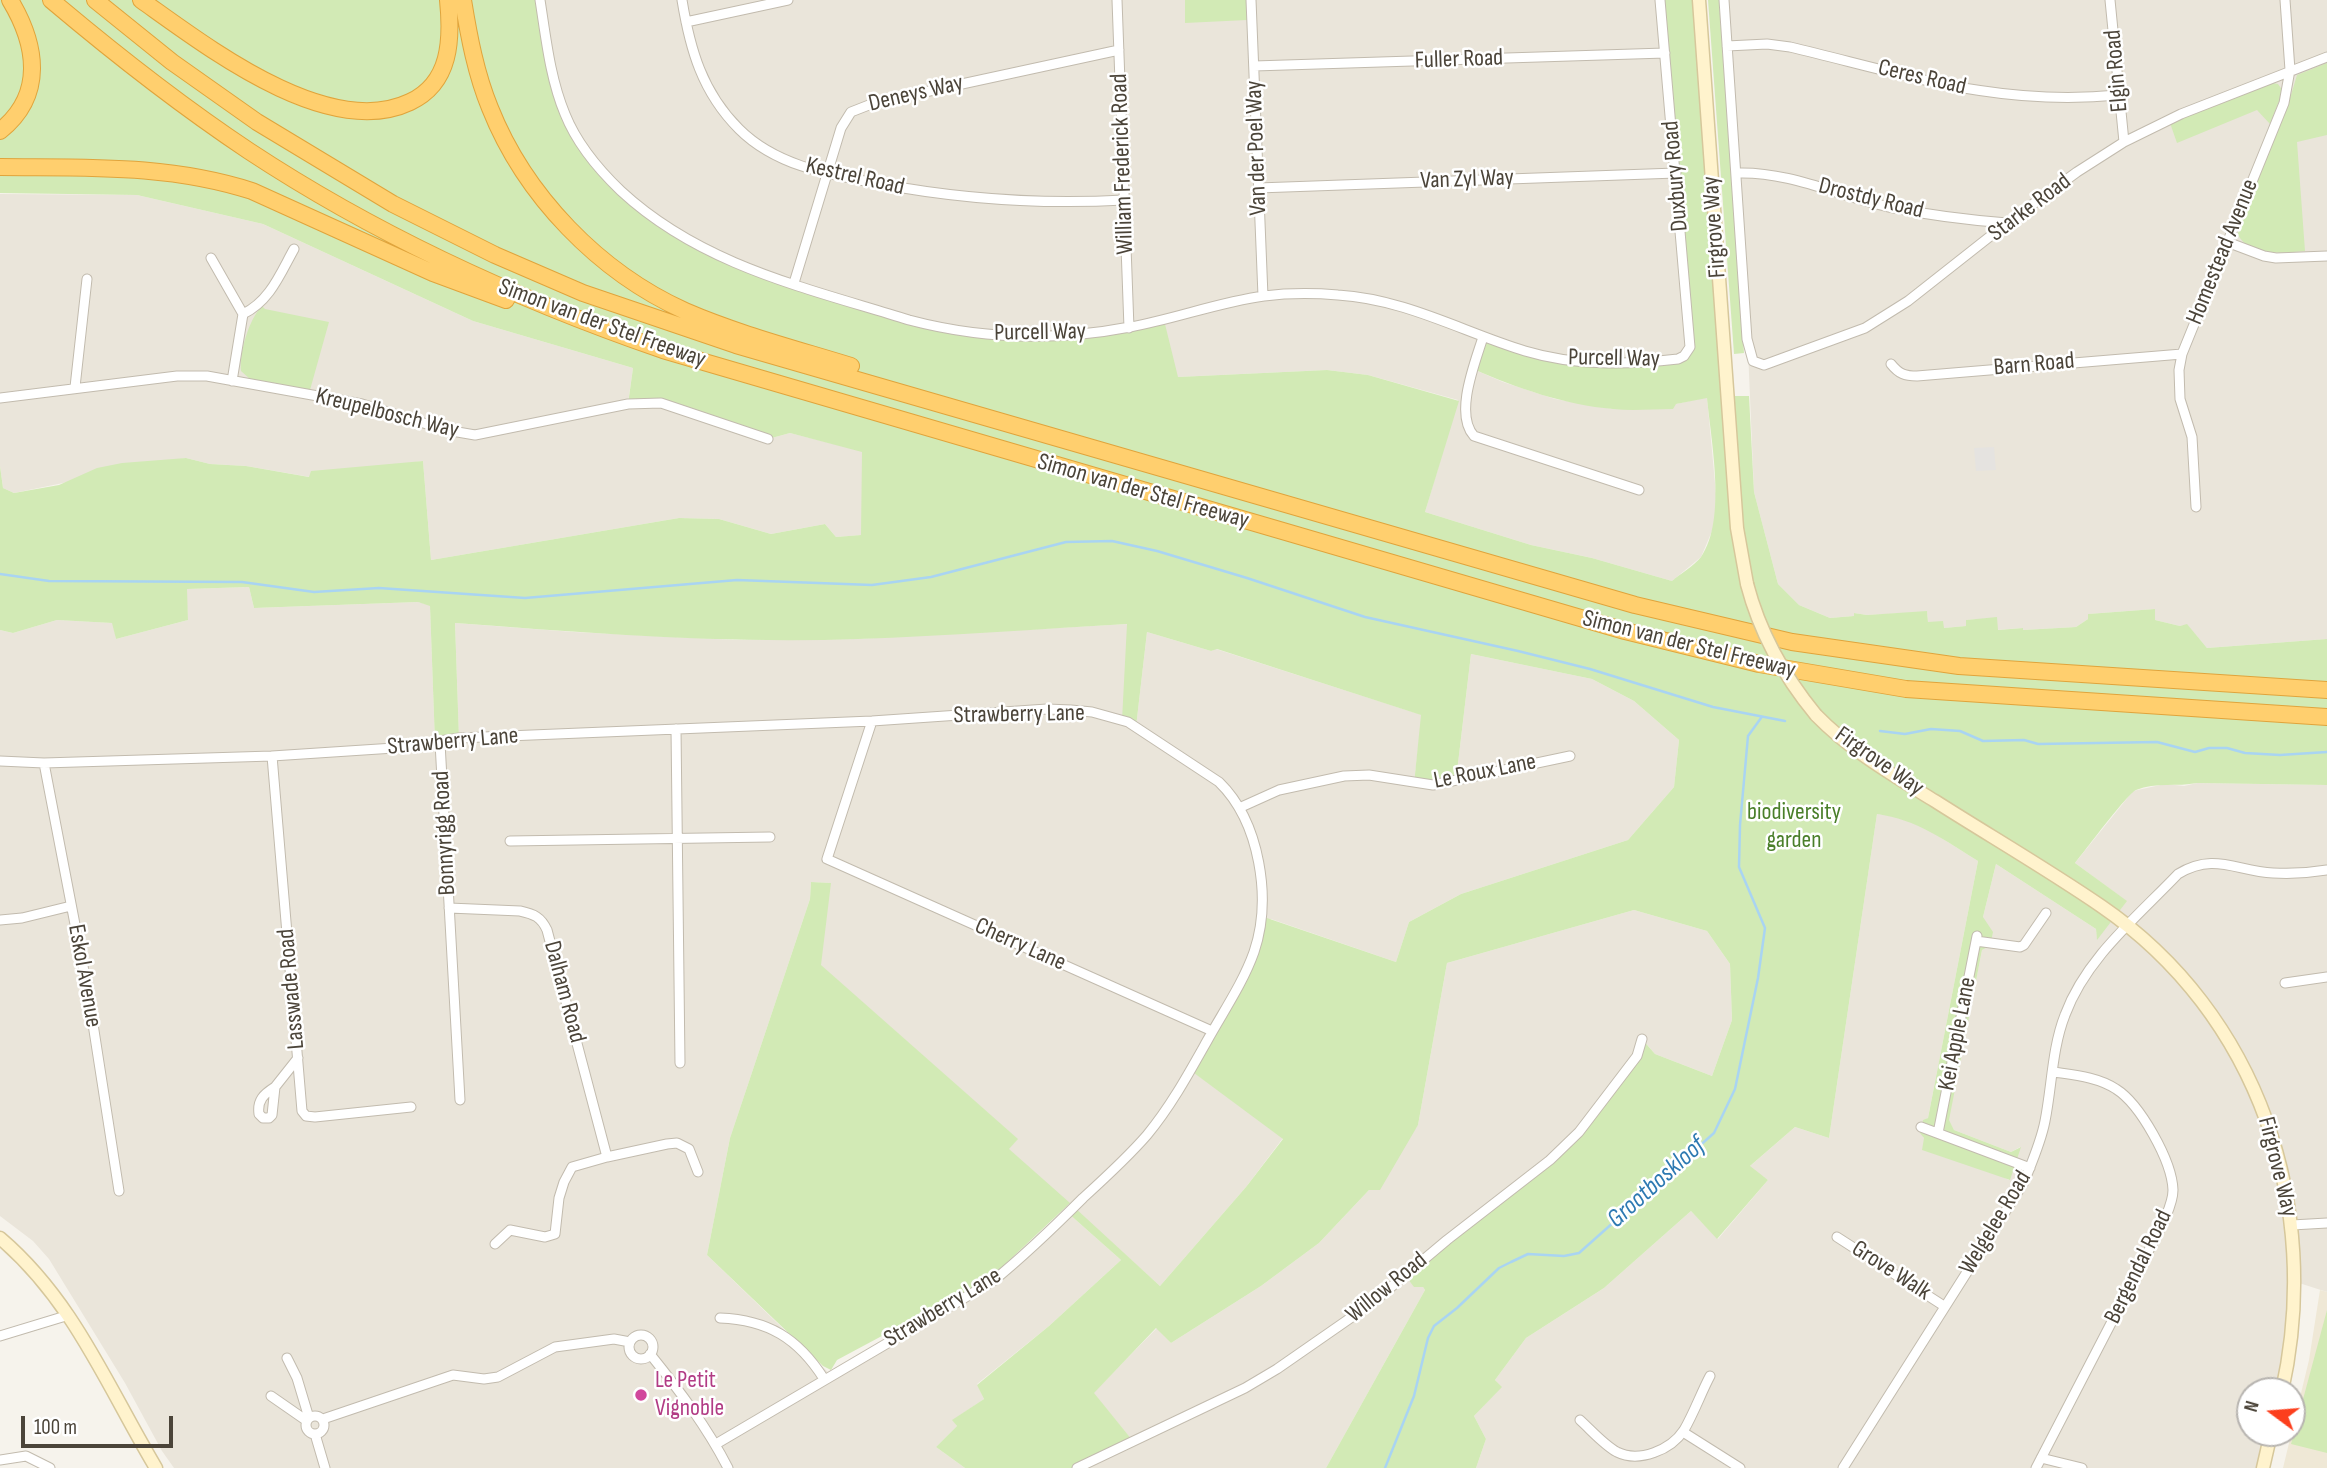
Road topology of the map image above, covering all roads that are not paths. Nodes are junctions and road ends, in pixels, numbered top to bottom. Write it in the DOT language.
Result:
graph roads {
  1 [pos="10,0"];
  2 [pos="51,0"];
  3 [pos="95,0"];
  4 [pos="141,0"];
  5 [pos="448,0"];
  6 [pos="463,0"];
  7 [pos="540,0"];
  8 [pos="682,0"];
  9 [pos="788,0"];
  10 [pos="1117,0"];
  11 [pos="1251,0"];
  12 [pos="1661,0"];
  13 [pos="1699,0"];
  14 [pos="1724,0"];
  15 [pos="2110,0"];
  16 [pos="2286,0"];
  17 [pos="686,22"];
  18 [pos="1727,46"];
  19 [pos="1119,50"];
  20 [pos="1665,53"];
  21 [pos="2327,57"];
  22 [pos="1254,66"];
  23 [pos="2290,70"];
  24 [pos="2119,95"];
  25 [pos="0,131"];
  26 [pos="2124,142"];
  27 [pos="0,167"];
  28 [pos="1676,173"];
  29 [pos="1737,173"];
  30 [pos="828,175"];
  31 [pos="1258,188"];
  32 [pos="1124,201"];
  33 [pos="2007,223"];
  34 [pos="2227,242"];
  35 [pos="294,249"];
  36 [pos="2327,256"];
  37 [pos="211,258"];
  38 [pos="87,279"];
  39 [pos="794,284"];
  40 [pos="1263,296"];
  41 [pos="243,314"];
  42 [pos="585,323"];
  43 [pos="1129,328"];
  44 [pos="1483,337"];
  45 [pos="1688,352"];
  46 [pos="2182,354"];
  47 [pos="1891,364"];
  48 [pos="232,381"];
  49 [pos="75,387"];
  50 [pos="0,398"];
  51 [pos="979,414"];
  52 [pos="768,439"];
  53 [pos="1639,490"];
  54 [pos="2196,507"];
  55 [pos="2327,690"];
  56 [pos="2327,717"];
  57 [pos="872,721"];
  58 [pos="676,729"];
  59 [pos="440,743"];
  60 [pos="272,756"];
  61 [pos="1570,756"];
  62 [pos="0,761"];
  63 [pos="44,762"];
  64 [pos="1239,808"];
  65 [pos="770,837"];
  66 [pos="677,840"];
  67 [pos="510,841"];
  68 [pos="2327,870"];
  69 [pos="71,906"];
  70 [pos="449,908"];
  71 [pos="2046,913"];
  72 [pos="0,920"];
  73 [pos="2127,927"];
  74 [pos="2327,977"];
  75 [pos="2285,983"];
  76 [pos="1212,1031"];
  77 [pos="1642,1039"];
  78 [pos="298,1058"];
  79 [pos="680,1063"];
  80 [pos="2054,1072"];
  81 [pos="275,1087"];
  82 [pos="460,1100"];
  83 [pos="411,1107"];
  84 [pos="1921,1127"];
  85 [pos="1938,1133"];
  86 [pos="607,1157"];
  87 [pos="2030,1168"];
  88 [pos="698,1172"];
  89 [pos="119,1191"];
  90 [pos="2327,1223"];
  91 [pos="2292,1225"];
  92 [pos="1837,1237"];
  93 [pos="0,1238"];
  94 [pos="495,1244"];
  95 [pos="1944,1306"];
  96 [pos="69,1315"];
  97 [pos="720,1318"];
  98 [pos="0,1336"];
  99 [pos="627,1341"];
  100 [pos="650,1354"];
  101 [pos="288,1358"];
  102 [pos="1710,1376"];
  103 [pos="2283,1377"];
  104 [pos="824,1379"];
  105 [pos="271,1396"];
  106 [pos="323,1419"];
  107 [pos="308,1420"];
  108 [pos="1580,1420"];
  109 [pos="1683,1432"];
  110 [pos="315,1434"];
  111 [pos="716,1444"];
  112 [pos="2268,1447"];
  113 [pos="2041,1458"];
  114 [pos="0,1460"];
  115 [pos="1084,1467"];
  116 [pos="50,1468"];
  117 [pos="156,1468"];
  118 [pos="325,1468"];
  119 [pos="728,1468"];
  120 [pos="1740,1468"];
  121 [pos="1843,1468"];
  122 [pos="2036,1468"];
  123 [pos="2082,1468"];
  124 [pos="2263,1468"];
  1 -- 25 [label="highway"];
  2 -- 42 [label="highway, Simon van der Stel Freeway"];
  3 -- 51 [label="highway, Simon van der Stel Freeway"];
  4 -- 5 [label="highway"];
  6 -- 51 [label="highway"];
  7 -- 39 [label="street, Purcell Way"];
  8 -- 17 [label="street, Kestrel Road"];
  9 -- 17 [label="street"];
  10 -- 19 [label="street, William Frederick Road"];
  11 -- 22 [label="street, Van der Poel Way"];
  12 -- 20 [label="street, Duxbury Road"];
  13 -- 73 [label="street, Firgrove Way, bridge"];
  14 -- 18 [label="street"];
  15 -- 24 [label="street, Elgin Road"];
  16 -- 23 [label="street, Homestead Avenue"];
  17 -- 30 [label="street, Kestrel Road"];
  18 -- 24 [label="street, Ceres Road"];
  18 -- 29 [label="street"];
  19 -- 30 [label="street, Deneys Way"];
  19 -- 32 [label="street, William Frederick Road"];
  20 -- 22 [label="street, Fuller Road"];
  20 -- 28 [label="street, Duxbury Road"];
  21 -- 23 [label="street, Starke Road"];
  22 -- 31 [label="street, Van der Poel Way"];
  23 -- 26 [label="street, Starke Road"];
  23 -- 34 [label="street, Homestead Avenue"];
  24 -- 26 [label="street, Elgin Road"];
  26 -- 33 [label="street, Starke Road"];
  27 -- 42 [label="highway"];
  28 -- 31 [label="street, Van Zyl Way"];
  28 -- 45 [label="street, Duxbury Road"];
  29 -- 33 [label="street, Drostdy Road"];
  29 -- 33 [label="street, Starke Road"];
  30 -- 32 [label="street, Kestrel Road"];
  30 -- 39 [label="street, Deneys Way"];
  31 -- 40 [label="street, Van der Poel Way"];
  32 -- 43 [label="street, William Frederick Road"];
  34 -- 36 [label="street"];
  34 -- 46 [label="street, Homestead Avenue"];
  35 -- 41 [label="street"];
  37 -- 41 [label="street"];
  38 -- 49 [label="street"];
  39 -- 43 [label="street, Purcell Way"];
  40 -- 43 [label="street, Purcell Way"];
  40 -- 44 [label="street, Purcell Way"];
  41 -- 48 [label="street"];
  42 -- 56 [label="highway, Simon van der Stel Freeway"];
  44 -- 45 [label="street, Purcell Way"];
  44 -- 53 [label="street"];
  46 -- 47 [label="street, Barn Road"];
  46 -- 54 [label="street, Homestead Avenue"];
  48 -- 49 [label="street, Kreupelbosch Way"];
  48 -- 52 [label="street, Kreupelbosch Way"];
  49 -- 50 [label="street, Kreupelbosch Way"];
  51 -- 55 [label="highway, Simon van der Stel Freeway"];
  57 -- 58 [label="street, Strawberry Lane"];
  57 -- 64 [label="street, Strawberry Lane"];
  57 -- 76 [label="street, Cherry Lane"];
  58 -- 59 [label="street, Strawberry Lane"];
  58 -- 66 [label="street"];
  59 -- 60 [label="street, Strawberry Lane"];
  59 -- 70 [label="street, Bonnyrigg Road"];
  60 -- 63 [label="street, Strawberry Lane"];
  60 -- 78 [label="street, Lasswade Road"];
  61 -- 64 [label="street, Le Roux Lane"];
  62 -- 63 [label="street, Strawberry Lane"];
  63 -- 69 [label="street, Eskol Avenue"];
  64 -- 76 [label="street, Strawberry Lane"];
  65 -- 66 [label="street"];
  66 -- 67 [label="street"];
  66 -- 79 [label="street"];
  68 -- 73 [label="street, Welgelee Road"];
  69 -- 72 [label="street"];
  69 -- 89 [label="street, Eskol Avenue"];
  70 -- 82 [label="street, Bonnyrigg Road"];
  70 -- 86 [label="street, Dalham Road"];
  71 -- 85 [label="street, Kei Apple Lane"];
  73 -- 80 [label="street, Welgelee Road"];
  73 -- 91 [label="street, Firgrove Way"];
  74 -- 75 [label="street"];
  76 -- 104 [label="street, Strawberry Lane"];
  77 -- 115 [label="street, Willow Road"];
  78 -- 81 [label="street"];
  78 -- 83 [label="street, Lasswade Road"];
  80 -- 87 [label="street, Welgelee Road"];
  80 -- 113 [label="street, Bergendal Road"];
  84 -- 85 [label="street"];
  85 -- 87 [label="street"];
  86 -- 88 [label="street"];
  86 -- 94 [label="street"];
  87 -- 95 [label="street, Welgelee Road"];
  90 -- 91 [label="street"];
  91 -- 103 [label="street, Firgrove Way"];
  92 -- 95 [label="street, Grove Walk"];
  93 -- 96 [label="street"];
  95 -- 121 [label="street, Welgelee Road"];
  96 -- 98 [label="street"];
  96 -- 117 [label="street"];
  97 -- 104 [label="street"];
  99 -- 100 [label="street"];
  99 -- 100 [label="street"];
  99 -- 106 [label="street"];
  100 -- 111 [label="street"];
  101 -- 107 [label="street"];
  102 -- 109 [label="street"];
  104 -- 111 [label="street, Strawberry Lane"];
  105 -- 107 [label="street"];
  106 -- 107 [label="street"];
  106 -- 110 [label="street"];
  107 -- 110 [label="street"];
  108 -- 109 [label="street"];
  109 -- 120 [label="street"];
  110 -- 118 [label="street"];
  111 -- 119 [label="street"];
  112 -- 124 [label="street"];
  113 -- 122 [label="street, Bergendal Road"];
  113 -- 123 [label="street"];
  114 -- 116 [label="street"];
}
